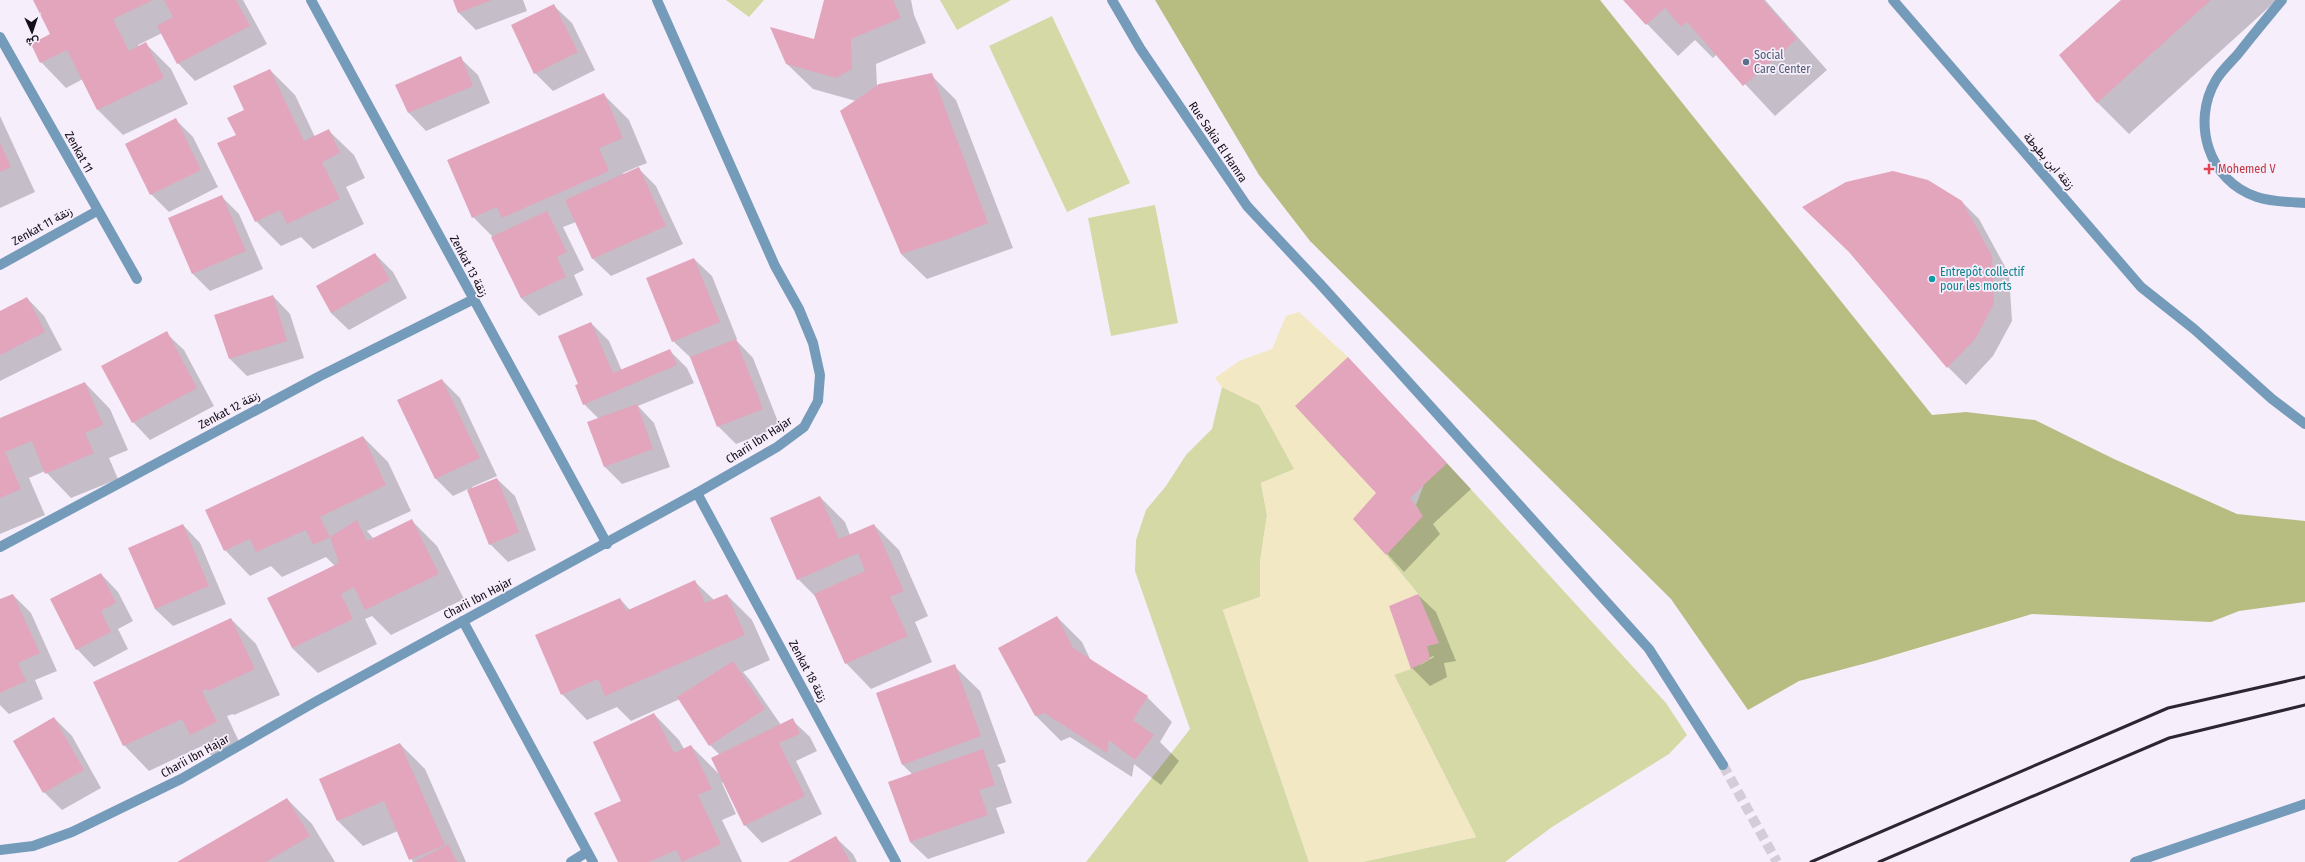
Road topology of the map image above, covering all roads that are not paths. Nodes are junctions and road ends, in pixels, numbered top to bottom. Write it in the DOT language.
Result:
graph roads {
  1 [pos="311,0"];
  2 [pos="657,0"];
  3 [pos="1112,0"];
  4 [pos="1893,0"];
  5 [pos="2282,0"];
  6 [pos="0,36"];
  7 [pos="2305,203"];
  8 [pos="97,210"];
  9 [pos="0,265"];
  10 [pos="137,279"];
  11 [pos="472,300"];
  12 [pos="2305,424"];
  13 [pos="697,493"];
  14 [pos="607,544"];
  15 [pos="0,547"];
  16 [pos="463,621"];
  17 [pos="1723,765"];
  18 [pos="2305,804"];
  19 [pos="0,850"];
  20 [pos="588,852"];
  21 [pos="571,862"];
  22 [pos="593,862"];
  23 [pos="896,862"];
  24 [pos="2135,862"];
  1 -- 11 [label="street, Zenkat 13 زنقة"];
  2 -- 13 [label="street, Charii Ibn Hajar"];
  3 -- 17 [label="street, Rue Sakia El Hamra"];
  4 -- 12 [label="street, زنقة ابن بطوطة"];
  5 -- 7 [label="street"];
  6 -- 8 [label="street, Zenkat 11"];
  8 -- 9 [label="street, Zenkat 11 زنقة"];
  8 -- 10 [label="street, Zenkat 11"];
  11 -- 14 [label="street, Zenkat 13 زنقة"];
  11 -- 15 [label="street, Zenkat 12 زنقة"];
  13 -- 14 [label="street, Charii Ibn Hajar"];
  13 -- 23 [label="street, Zenkat 18 زنقة"];
  14 -- 16 [label="street, Charii Ibn Hajar"];
  16 -- 19 [label="street, Charii Ibn Hajar"];
  16 -- 20 [label="street"];
  18 -- 24 [label="street"];
  20 -- 21 [label="street"];
  20 -- 22 [label="street"];
}
